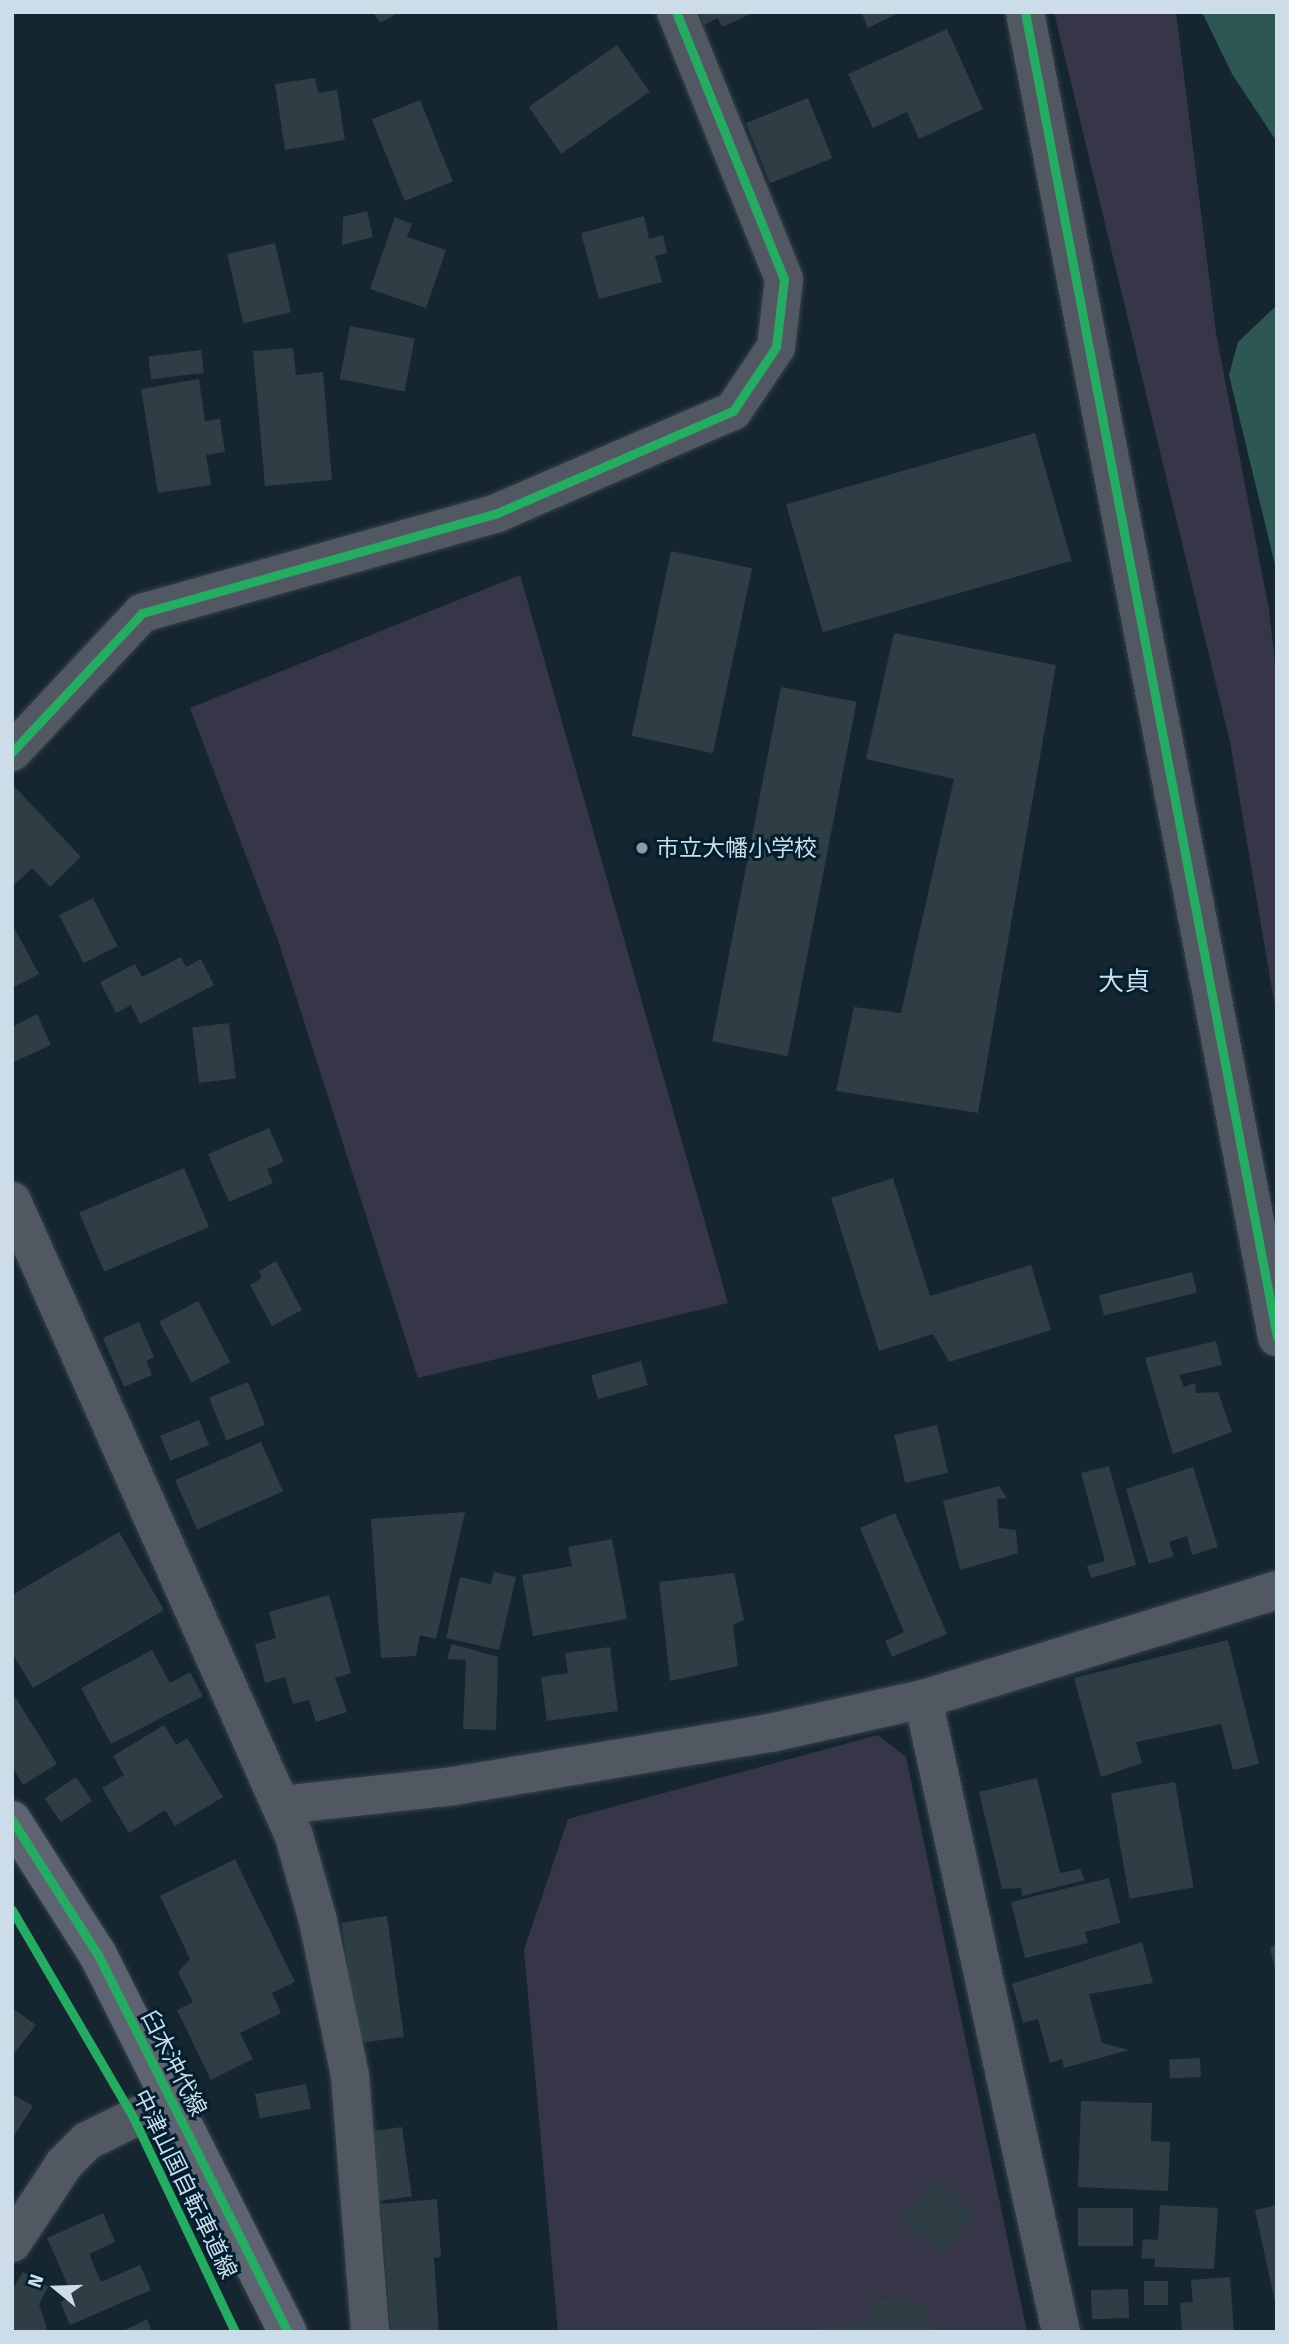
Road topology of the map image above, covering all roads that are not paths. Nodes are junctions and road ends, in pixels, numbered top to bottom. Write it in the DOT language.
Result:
graph roads {
  1 [pos="676,12"];
  2 [pos="1025,12"];
  3 [pos="12,752"];
  4 [pos="12,1201"];
  5 [pos="1277,1337"];
  6 [pos="1277,1590"];
  7 [pos="923,1699"];
  8 [pos="282,1805"];
  9 [pos="12,1820"];
  10 [pos="170,2100"];
  11 [pos="12,2244"];
  12 [pos="288,2332"];
  13 [pos="370,2332"];
  14 [pos="1061,2332"];
  1 -- 3 [label="street"];
  2 -- 5 [label="street"];
  4 -- 8 [label="street"];
  6 -- 7 [label="street"];
  7 -- 8 [label="street"];
  7 -- 14 [label="street"];
  8 -- 13 [label="street"];
  9 -- 10 [label="main road, 臼木沖代線"];
  10 -- 11 [label="street"];
  10 -- 12 [label="main road, 臼木沖代線"];
}
